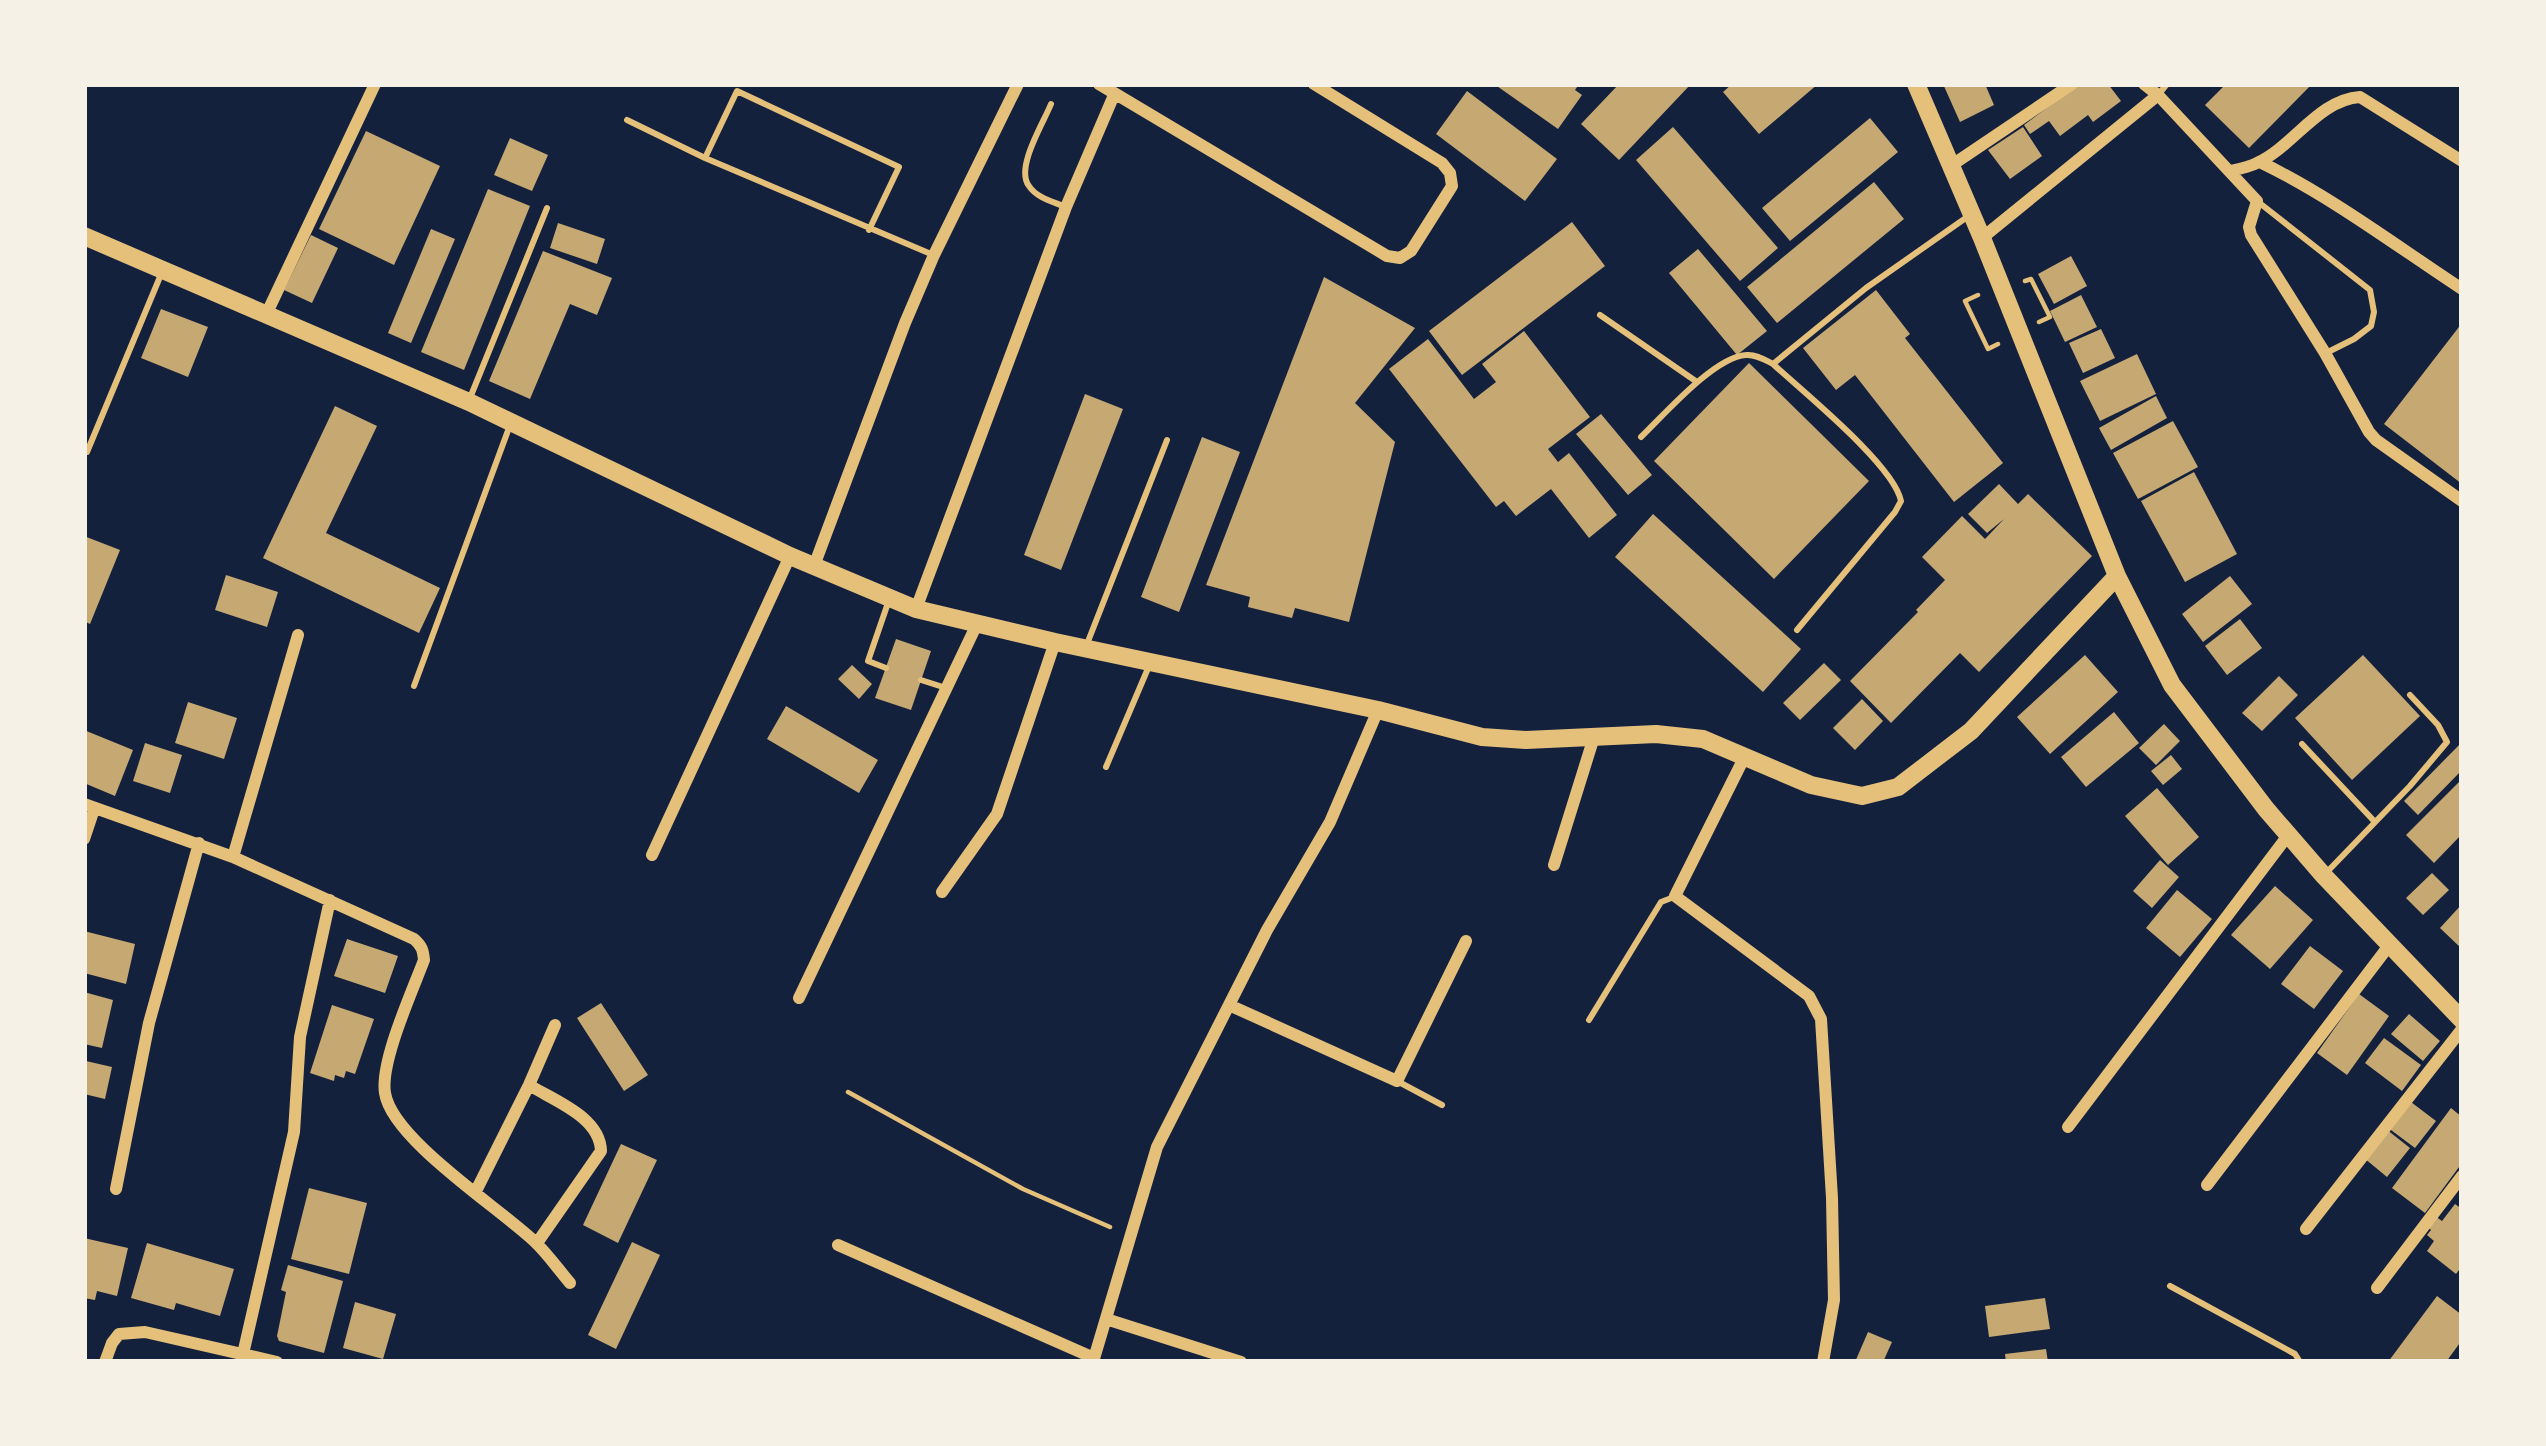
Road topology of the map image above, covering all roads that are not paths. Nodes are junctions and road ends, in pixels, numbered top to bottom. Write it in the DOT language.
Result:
graph roads {
  1 [pos="375,84"];
  2 [pos="1018,84"];
  3 [pos="1099,84"];
  4 [pos="1314,84"];
  5 [pos="1916,84"];
  6 [pos="2072,84"];
  7 [pos="2144,84"];
  8 [pos="2162,89"];
  9 [pos="1114,95"];
  10 [pos="1051,104"];
  11 [pos="627,121"];
  12 [pos="705,158"];
  13 [pos="2462,161"];
  14 [pos="2260,162"];
  15 [pos="1952,166"];
  16 [pos="2230,172"];
  17 [pos="2257,201"];
  18 [pos="1066,207"];
  19 [pos="547,208"];
  20 [pos="1972,214"];
  21 [pos="869,230"];
  22 [pos="84,236"];
  23 [pos="1982,238"];
  24 [pos="934,255"];
  25 [pos="163,270"];
  26 [pos="2462,289"];
  27 [pos="266,315"];
  28 [pos="1600,315"];
  29 [pos="2325,353"];
  30 [pos="1773,364"];
  31 [pos="1697,382"];
  32 [pos="469,402"];
  33 [pos="512,422"];
  34 [pos="1641,437"];
  35 [pos="1167,440"];
  36 [pos="87,452"];
  37 [pos="2462,501"];
  38 [pos="790,556"];
  39 [pos="814,566"];
  40 [pos="2117,576"];
  41 [pos="890,597"];
  42 [pos="916,609"];
  43 [pos="977,624"];
  44 [pos="1797,630"];
  45 [pos="298,634"];
  46 [pos="1055,642"];
  47 [pos="1085,648"];
  48 [pos="1151,662"];
  49 [pos="886,668"];
  50 [pos="921,680"];
  51 [pos="414,686"];
  52 [pos="948,688"];
  53 [pos="2410,695"];
  54 [pos="1378,710"];
  55 [pos="1594,737"];
  56 [pos="2302,743"];
  57 [pos="1745,756"];
  58 [pos="1106,767"];
  59 [pos="89,807"];
  60 [pos="2374,821"];
  61 [pos="2289,834"];
  62 [pos="84,839"];
  63 [pos="200,843"];
  64 [pos="652,855"];
  65 [pos="233,856"];
  66 [pos="1554,865"];
  67 [pos="2324,876"];
  68 [pos="942,892"];
  69 [pos="1675,896"];
  70 [pos="330,900"];
  71 [pos="1466,940"];
  72 [pos="2391,944"];
  73 [pos="799,998"];
  74 [pos="1229,1005"];
  75 [pos="1589,1020"];
  76 [pos="2462,1020"];
  77 [pos="555,1025"];
  78 [pos="2462,1029"];
  79 [pos="1397,1081"];
  80 [pos="529,1085"];
  81 [pos="1442,1105"];
  82 [pos="2068,1127"];
  83 [pos="2462,1176"];
  84 [pos="2207,1185"];
  85 [pos="116,1189"];
  86 [pos="476,1191"];
  87 [pos="2306,1229"];
  88 [pos="537,1243"];
  89 [pos="838,1245"];
  90 [pos="569,1283"];
  91 [pos="2170,1286"];
  92 [pos="2377,1288"];
  93 [pos="1106,1319"];
  94 [pos="243,1354"];
  95 [pos="106,1359"];
  96 [pos="1093,1360"];
  97 [pos="277,1362"];
  98 [pos="1241,1362"];
  99 [pos="1823,1362"];
  100 [pos="2300,1362"];
  1 -- 27 [label="street"];
  2 -- 24 [label="street"];
  3 -- 9 [label="street"];
  4 -- 9 [label="street"];
  5 -- 15 [label="main road"];
  6 -- 15 [label="street"];
  7 -- 8 [label="street"];
  8 -- 16 [label="street"];
  8 -- 23 [label="street"];
  9 -- 18 [label="street"];
  10 -- 18 [label="lane"];
  11 -- 12 [label="lane"];
  12 -- 21 [label="lane"];
  12 -- 21 [label="lane"];
  13 -- 14 [label="street"];
  14 -- 16 [label="street"];
  14 -- 26 [label="street"];
  15 -- 20 [label="main road"];
  16 -- 17 [label="street"];
  17 -- 29 [label="street"];
  17 -- 29 [label="lane"];
  18 -- 42 [label="street"];
  19 -- 32 [label="lane"];
  20 -- 23 [label="main road"];
  20 -- 30 [label="lane"];
  21 -- 24 [label="lane"];
  22 -- 25 [label="main road"];
  23 -- 40 [label="main road"];
  24 -- 39 [label="street"];
  25 -- 27 [label="main road"];
  25 -- 36 [label="lane"];
  27 -- 32 [label="main road"];
  28 -- 31 [label="lane"];
  29 -- 37 [label="street"];
  30 -- 31 [label="lane"];
  30 -- 44 [label="lane"];
  31 -- 34 [label="lane"];
  32 -- 33 [label="main road"];
  33 -- 38 [label="main road"];
  33 -- 51 [label="lane"];
  35 -- 47 [label="lane"];
  38 -- 39 [label="main road"];
  38 -- 64 [label="street"];
  39 -- 41 [label="main road"];
  40 -- 57 [label="main road"];
  40 -- 61 [label="main road"];
  41 -- 42 [label="main road"];
  41 -- 49 [label="lane"];
  42 -- 43 [label="main road"];
  43 -- 46 [label="main road"];
  43 -- 52 [label="street"];
  45 -- 65 [label="street"];
  46 -- 47 [label="main road"];
  46 -- 68 [label="street"];
  47 -- 48 [label="main road"];
  48 -- 54 [label="main road"];
  48 -- 58 [label="lane"];
  50 -- 52 [label="lane"];
  52 -- 73 [label="street"];
  53 -- 60 [label="lane"];
  54 -- 55 [label="main road"];
  54 -- 74 [label="street"];
  55 -- 57 [label="main road"];
  55 -- 66 [label="street"];
  56 -- 60 [label="lane"];
  57 -- 69 [label="street"];
  59 -- 62 [label="street"];
  59 -- 63 [label="street"];
  60 -- 67 [label="lane"];
  61 -- 67 [label="main road"];
  61 -- 82 [label="street"];
  63 -- 65 [label="street"];
  63 -- 85 [label="street"];
  65 -- 70 [label="street"];
  67 -- 72 [label="main road"];
  69 -- 75 [label="lane"];
  69 -- 99 [label="street"];
  70 -- 86 [label="street"];
  70 -- 94 [label="street"];
  71 -- 79 [label="street"];
  72 -- 76 [label="main road"];
  72 -- 84 [label="street"];
  74 -- 79 [label="street"];
  74 -- 93 [label="street"];
  77 -- 80 [label="street"];
  78 -- 87 [label="street"];
  79 -- 81 [label="lane"];
  80 -- 86 [label="street"];
  80 -- 88 [label="street"];
  83 -- 92 [label="street"];
  86 -- 88 [label="street"];
  88 -- 90 [label="street"];
  89 -- 96 [label="street"];
  91 -- 100 [label="lane"];
  93 -- 96 [label="street"];
  93 -- 98 [label="street"];
  94 -- 95 [label="street"];
  94 -- 97 [label="street"];
}
